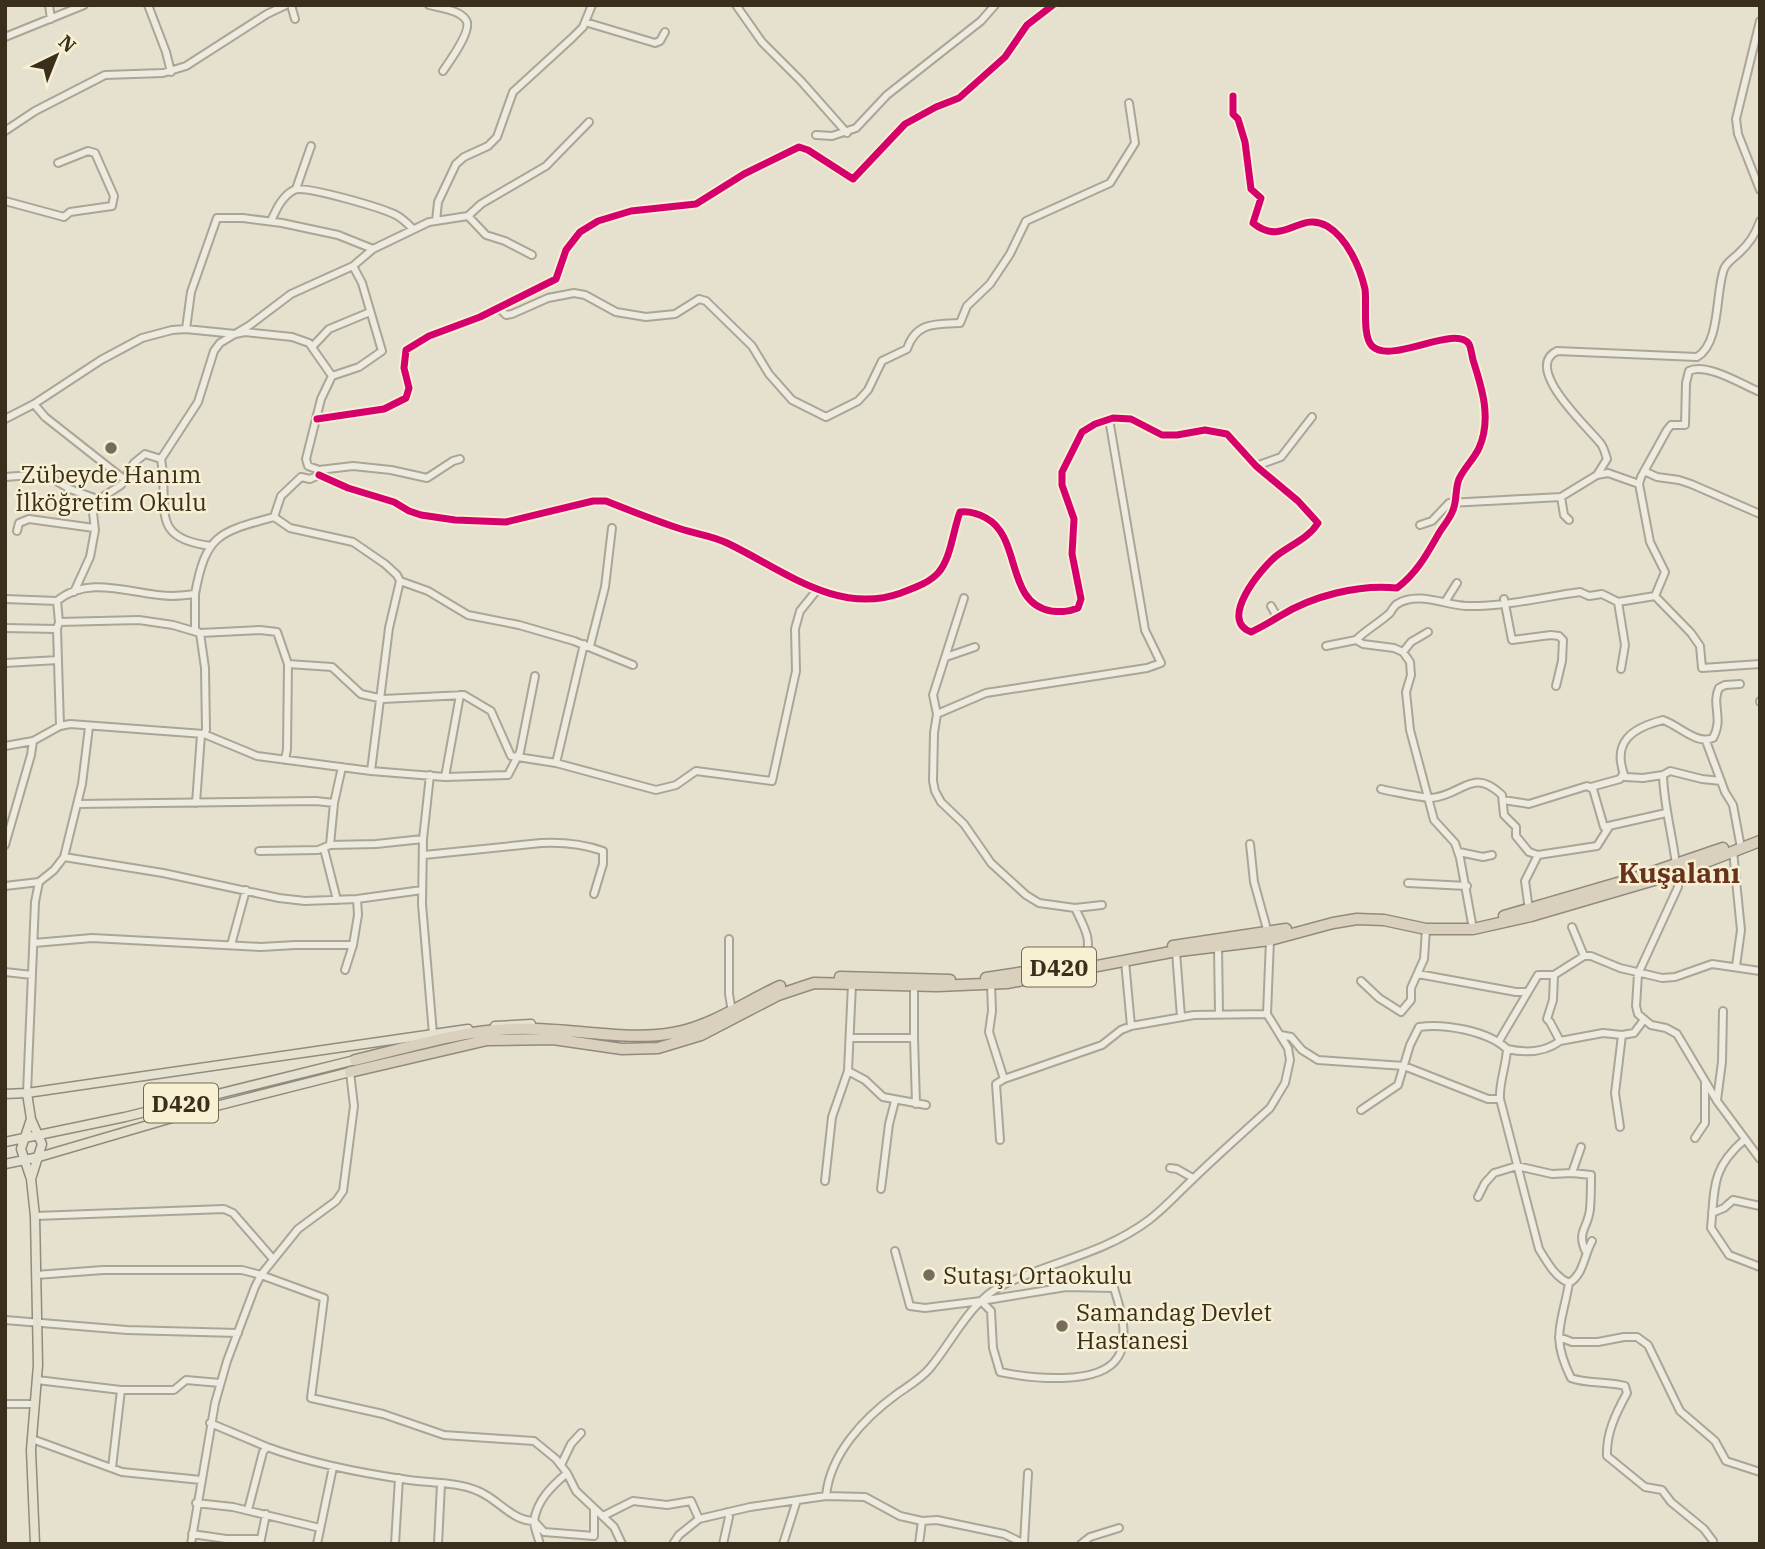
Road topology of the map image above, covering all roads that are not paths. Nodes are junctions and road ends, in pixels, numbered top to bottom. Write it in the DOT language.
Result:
graph roads {
  1 [pos="49,5"];
  2 [pos="84,5"];
  3 [pos="148,5"];
  4 [pos="265,5"];
  5 [pos="289,5"];
  6 [pos="429,5"];
  7 [pos="592,5"];
  8 [pos="736,5"];
  9 [pos="995,5"];
  10 [pos="1053,5"];
  11 [pos="270,13"];
  12 [pos="51,19"];
  13 [pos="295,19"];
  14 [pos="1760,21"];
  15 [pos="585,22"];
  16 [pos="665,32"];
  17 [pos="5,37"];
  18 [pos="443,71"];
  19 [pos="171,72"];
  20 [pos="1233,96"];
  21 [pos="1129,103"];
  22 [pos="589,122"];
  23 [pos="5,131"];
  24 [pos="847,133"];
  25 [pos="816,135"];
  26 [pos="312,146"];
  27 [pos="58,163"];
  28 [pos="296,189"];
  29 [pos="1760,190"];
  30 [pos="5,201"];
  31 [pos="468,216"];
  32 [pos="1760,220"];
  33 [pos="271,221"];
  34 [pos="436,221"];
  35 [pos="413,229"];
  36 [pos="373,249"];
  37 [pos="532,255"];
  38 [pos="353,267"];
  39 [pos="499,308"];
  40 [pos="370,312"];
  41 [pos="186,329"];
  42 [pos="235,334"];
  43 [pos="312,347"];
  44 [pos="332,376"];
  45 [pos="1760,393"];
  46 [pos="33,404"];
  47 [pos="1312,417"];
  48 [pos="5,419"];
  49 [pos="317,419"];
  50 [pos="1109,419"];
  51 [pos="161,459"];
  52 [pos="460,459"];
  53 [pos="1256,466"];
  54 [pos="1644,471"];
  55 [pos="319,473"];
  56 [pos="1597,475"];
  57 [pos="5,477"];
  58 [pos="125,480"];
  59 [pos="1639,484"];
  60 [pos="1561,497"];
  61 [pos="97,499"];
  62 [pos="1455,503"];
  63 [pos="1760,514"];
  64 [pos="274,517"];
  65 [pos="1569,520"];
  66 [pos="1420,525"];
  67 [pos="94,528"];
  68 [pos="612,528"];
  69 [pos="17,531"];
  70 [pos="211,546"];
  71 [pos="400,581"];
  72 [pos="1457,583"];
  73 [pos="1397,587"];
  74 [pos="817,590"];
  75 [pos="74,592"];
  76 [pos="195,594"];
  77 [pos="1656,596"];
  78 [pos="964,598"];
  79 [pos="5,599"];
  80 [pos="57,601"];
  81 [pos="1504,601"];
  82 [pos="1445,602"];
  83 [pos="1618,602"];
  84 [pos="1397,604"];
  85 [pos="1271,606"];
  86 [pos="1280,615"];
  87 [pos="58,626"];
  88 [pos="5,628"];
  89 [pos="1428,632"];
  90 [pos="200,633"];
  91 [pos="1356,640"];
  92 [pos="587,645"];
  93 [pos="1326,646"];
  94 [pos="975,648"];
  95 [pos="1404,652"];
  96 [pos="946,657"];
  97 [pos="58,660"];
  98 [pos="5,663"];
  99 [pos="288,664"];
  100 [pos="1760,664"];
  101 [pos="633,665"];
  102 [pos="1621,669"];
  103 [pos="535,676"];
  104 [pos="1740,684"];
  105 [pos="1556,686"];
  106 [pos="460,695"];
  107 [pos="379,699"];
  108 [pos="937,714"];
  109 [pos="60,726"];
  110 [pos="89,727"];
  111 [pos="203,735"];
  112 [pos="33,741"];
  113 [pos="1706,741"];
  114 [pos="5,746"];
  115 [pos="517,757"];
  116 [pos="285,760"];
  117 [pos="556,763"];
  118 [pos="342,767"];
  119 [pos="371,771"];
  120 [pos="1623,774"];
  121 [pos="430,775"];
  122 [pos="1663,775"];
  123 [pos="446,777"];
  124 [pos="1721,781"];
  125 [pos="1591,787"];
  126 [pos="1381,789"];
  127 [pos="1429,798"];
  128 [pos="1503,800"];
  129 [pos="196,803"];
  130 [pos="334,803"];
  131 [pos="77,804"];
  132 [pos="1666,813"];
  133 [pos="1609,827"];
  134 [pos="1760,834"];
  135 [pos="6,835"];
  136 [pos="424,839"];
  137 [pos="1760,841"];
  138 [pos="1250,844"];
  139 [pos="5,845"];
  140 [pos="330,845"];
  141 [pos="1738,847"];
  142 [pos="324,849"];
  143 [pos="259,851"];
  144 [pos="1459,852"];
  145 [pos="424,855"];
  146 [pos="1492,855"];
  147 [pos="1538,855"];
  148 [pos="64,857"];
  149 [pos="1677,869"];
  150 [pos="39,882"];
  151 [pos="1254,882"];
  152 [pos="1408,883"];
  153 [pos="5,886"];
  154 [pos="1467,886"];
  155 [pos="1250,889"];
  156 [pos="246,890"];
  157 [pos="422,890"];
  158 [pos="594,894"];
  159 [pos="357,899"];
  160 [pos="337,900"];
  161 [pos="1102,905"];
  162 [pos="1075,908"];
  163 [pos="1530,912"];
  164 [pos="1473,926"];
  165 [pos="1572,927"];
  166 [pos="1426,929"];
  167 [pos="1269,936"];
  168 [pos="729,939"];
  169 [pos="34,943"];
  170 [pos="232,945"];
  171 [pos="353,945"];
  172 [pos="1218,947"];
  173 [pos="1176,952"];
  174 [pos="1584,956"];
  175 [pos="1125,961"];
  176 [pos="1085,962"];
  177 [pos="1736,966"];
  178 [pos="345,970"];
  179 [pos="5,971"];
  180 [pos="1760,971"];
  181 [pos="1418,974"];
  182 [pos="1638,974"];
  183 [pos="32,975"];
  184 [pos="1554,975"];
  185 [pos="1361,981"];
  186 [pos="852,984"];
  187 [pos="991,984"];
  188 [pos="914,985"];
  189 [pos="1527,992"];
  190 [pos="1723,1011"];
  191 [pos="732,1012"];
  192 [pos="1267,1014"];
  193 [pos="1219,1015"];
  194 [pos="1181,1017"];
  195 [pos="1643,1021"];
  196 [pos="1131,1026"];
  197 [pos="543,1029"];
  198 [pos="433,1034"];
  199 [pos="1281,1035"];
  200 [pos="1622,1035"];
  201 [pos="851,1038"];
  202 [pos="915,1038"];
  203 [pos="1499,1041"];
  204 [pos="1560,1041"];
  205 [pos="1507,1049"];
  206 [pos="355,1060"];
  207 [pos="1404,1066"];
  208 [pos="848,1071"];
  209 [pos="350,1072"];
  210 [pos="1004,1079"];
  211 [pos="1705,1080"];
  212 [pos="27,1093"];
  213 [pos="5,1094"];
  214 [pos="1500,1099"];
  215 [pos="895,1101"];
  216 [pos="1717,1101"];
  217 [pos="916,1104"];
  218 [pos="926,1105"];
  219 [pos="1361,1110"];
  220 [pos="31,1119"];
  221 [pos="1620,1127"];
  222 [pos="39,1135"];
  223 [pos="25,1137"];
  224 [pos="1695,1138"];
  225 [pos="1000,1140"];
  226 [pos="1744,1140"];
  227 [pos="5,1142"];
  228 [pos="1581,1147"];
  229 [pos="39,1157"];
  230 [pos="1760,1158"];
  231 [pos="23,1161"];
  232 [pos="5,1164"];
  233 [pos="1517,1166"];
  234 [pos="1170,1168"];
  235 [pos="1572,1173"];
  236 [pos="1193,1178"];
  237 [pos="30,1179"];
  238 [pos="825,1181"];
  239 [pos="881,1189"];
  240 [pos="1478,1197"];
  241 [pos="1760,1206"];
  242 [pos="1712,1213"];
  243 [pos="35,1216"];
  244 [pos="1592,1241"];
  245 [pos="895,1251"];
  246 [pos="1586,1252"];
  247 [pos="273,1259"];
  248 [pos="1760,1267"];
  249 [pos="36,1275"];
  250 [pos="261,1275"];
  251 [pos="1569,1283"];
  252 [pos="981,1301"];
  253 [pos="5,1320"];
  254 [pos="36,1321"];
  255 [pos="238,1333"];
  256 [pos="1559,1337"];
  257 [pos="37,1380"];
  258 [pos="220,1383"];
  259 [pos="121,1390"];
  260 [pos="35,1404"];
  261 [pos="5,1405"];
  262 [pos="210,1423"];
  263 [pos="581,1433"];
  264 [pos="32,1439"];
  265 [pos="267,1447"];
  266 [pos="561,1465"];
  267 [pos="333,1467"];
  268 [pos="112,1468"];
  269 [pos="1760,1472"];
  270 [pos="567,1473"];
  271 [pos="1028,1473"];
  272 [pos="399,1478"];
  273 [pos="201,1479"];
  274 [pos="441,1484"];
  275 [pos="826,1496"];
  276 [pos="797,1500"];
  277 [pos="196,1503"];
  278 [pos="594,1508"];
  279 [pos="248,1510"];
  280 [pos="728,1512"];
  281 [pos="266,1514"];
  282 [pos="603,1516"];
  283 [pos="699,1519"];
  284 [pos="534,1521"];
  285 [pos="922,1521"];
  286 [pos="320,1528"];
  287 [pos="1119,1528"];
  288 [pos="192,1534"];
  289 [pos="226,1541"];
  290 [pos="261,1541"];
  291 [pos="1713,1541"];
  292 [pos="1025,1543"];
  293 [pos="34,1544"];
  294 [pos="191,1544"];
  295 [pos="317,1544"];
  296 [pos="395,1544"];
  297 [pos="438,1544"];
  298 [pos="540,1544"];
  299 [pos="622,1544"];
  300 [pos="673,1544"];
  301 [pos="723,1544"];
  302 [pos="783,1544"];
  303 [pos="919,1544"];
  304 [pos="1081,1544"];
  1 -- 12 [label="street"];
  2 -- 12 [label="street"];
  3 -- 19 [label="street"];
  4 -- 11 [label="street"];
  5 -- 11 [label="street"];
  5 -- 13 [label="street"];
  6 -- 18 [label="street"];
  7 -- 15 [label="street"];
  8 -- 24 [label="street"];
  9 -- 24 [label="street"];
  10 -- 39 [label="street"];
  11 -- 19 [label="street"];
  12 -- 17 [label="street"];
  14 -- 29 [label="street"];
  15 -- 16 [label="street"];
  15 -- 34 [label="street"];
  19 -- 23 [label="street"];
  20 -- 62 [label="street"];
  21 -- 39 [label="street"];
  22 -- 31 [label="street"];
  24 -- 25 [label="street"];
  26 -- 28 [label="street"];
  27 -- 30 [label="street"];
  28 -- 33 [label="street"];
  28 -- 35 [label="street"];
  31 -- 34 [label="street"];
  31 -- 37 [label="street"];
  32 -- 56 [label="street"];
  33 -- 36 [label="street"];
  33 -- 41 [label="street"];
  34 -- 35 [label="street"];
  35 -- 36 [label="street"];
  36 -- 38 [label="street"];
  38 -- 40 [label="street"];
  38 -- 42 [label="street"];
  39 -- 49 [label="street"];
  40 -- 43 [label="street"];
  40 -- 44 [label="street"];
  41 -- 42 [label="street"];
  41 -- 46 [label="street"];
  42 -- 43 [label="street"];
  42 -- 51 [label="street"];
  43 -- 44 [label="street"];
  44 -- 49 [label="street"];
  45 -- 54 [label="street"];
  46 -- 48 [label="street"];
  46 -- 58 [label="street"];
  47 -- 53 [label="street"];
  49 -- 55 [label="street"];
  50 -- 53 [label="street"];
  50 -- 74 [label="street"];
  50 -- 108 [label="street"];
  51 -- 58 [label="street"];
  51 -- 70 [label="street"];
  52 -- 55 [label="street"];
  53 -- 86 [label="street"];
  54 -- 59 [label="street"];
  54 -- 63 [label="street"];
  55 -- 64 [label="street"];
  55 -- 74 [label="street"];
  56 -- 59 [label="street"];
  56 -- 60 [label="street"];
  57 -- 61 [label="street"];
  58 -- 61 [label="street"];
  59 -- 77 [label="street"];
  60 -- 62 [label="street"];
  60 -- 65 [label="street"];
  61 -- 67 [label="street"];
  62 -- 66 [label="street"];
  62 -- 73 [label="street"];
  64 -- 70 [label="street"];
  64 -- 71 [label="street"];
  67 -- 69 [label="street"];
  67 -- 75 [label="street"];
  68 -- 92 [label="street"];
  70 -- 76 [label="street"];
  71 -- 92 [label="street"];
  71 -- 107 [label="street"];
  72 -- 82 [label="street"];
  73 -- 84 [label="street"];
  73 -- 86 [label="street"];
  74 -- 117 [label="street"];
  75 -- 76 [label="street"];
  75 -- 80 [label="street"];
  76 -- 90 [label="street"];
  77 -- 83 [label="street"];
  77 -- 100 [label="street"];
  78 -- 96 [label="street"];
  79 -- 80 [label="street"];
  80 -- 87 [label="street"];
  81 -- 82 [label="street"];
  81 -- 83 [label="street"];
  81 -- 105 [label="street"];
  82 -- 84 [label="street"];
  83 -- 102 [label="street"];
  84 -- 91 [label="street"];
  85 -- 86 [label="street"];
  87 -- 88 [label="street"];
  87 -- 90 [label="street"];
  87 -- 97 [label="street"];
  89 -- 95 [label="street"];
  90 -- 99 [label="street"];
  90 -- 111 [label="street"];
  91 -- 93 [label="street"];
  91 -- 95 [label="street"];
  92 -- 101 [label="street"];
  92 -- 117 [label="street"];
  94 -- 96 [label="street"];
  95 -- 127 [label="street"];
  96 -- 108 [label="street"];
  97 -- 98 [label="street"];
  97 -- 109 [label="street"];
  99 -- 107 [label="street"];
  99 -- 116 [label="street"];
  103 -- 115 [label="street"];
  104 -- 113 [label="street"];
  106 -- 107 [label="street"];
  106 -- 115 [label="street"];
  106 -- 123 [label="street"];
  107 -- 119 [label="street"];
  108 -- 162 [label="street"];
  109 -- 110 [label="street"];
  109 -- 112 [label="street"];
  110 -- 111 [label="street"];
  110 -- 131 [label="street"];
  111 -- 116 [label="street"];
  111 -- 129 [label="street"];
  112 -- 114 [label="street"];
  112 -- 135 [label="street"];
  113 -- 120 [label="street"];
  113 -- 124 [label="street"];
  115 -- 117 [label="street"];
  115 -- 123 [label="street"];
  116 -- 118 [label="street"];
  118 -- 119 [label="street"];
  118 -- 130 [label="street"];
  119 -- 121 [label="street"];
  120 -- 122 [label="street"];
  120 -- 125 [label="street"];
  121 -- 123 [label="street"];
  121 -- 136 [label="street"];
  122 -- 124 [label="street"];
  122 -- 132 [label="street"];
  124 -- 141 [label="street"];
  125 -- 128 [label="street"];
  125 -- 133 [label="street"];
  126 -- 127 [label="street"];
  127 -- 128 [label="street"];
  127 -- 144 [label="street"];
  128 -- 147 [label="street"];
  129 -- 130 [label="street"];
  129 -- 131 [label="street"];
  130 -- 140 [label="street"];
  131 -- 148 [label="street"];
  132 -- 133 [label="street"];
  132 -- 149 [label="street"];
  133 -- 147 [label="street"];
  134 -- 141 [label="highway, D420"];
  135 -- 139 [label="street"];
  136 -- 140 [label="street"];
  136 -- 145 [label="street"];
  137 -- 141 [label="highway, D420"];
  138 -- 151 [label="street"];
  140 -- 142 [label="street"];
  141 -- 149 [label="highway, D420"];
  141 -- 177 [label="street"];
  142 -- 143 [label="street"];
  142 -- 160 [label="street"];
  144 -- 146 [label="street"];
  144 -- 154 [label="street"];
  145 -- 157 [label="street"];
  145 -- 158 [label="street"];
  147 -- 163 [label="street"];
  148 -- 150 [label="street"];
  148 -- 156 [label="street"];
  149 -- 163 [label="highway, D420"];
  149 -- 182 [label="street"];
  150 -- 153 [label="street"];
  150 -- 169 [label="street"];
  151 -- 155 [label="street"];
  151 -- 167 [label="street"];
  152 -- 154 [label="street"];
  154 -- 164 [label="street"];
  156 -- 160 [label="street"];
  156 -- 170 [label="street"];
  157 -- 159 [label="street"];
  157 -- 198 [label="street"];
  159 -- 160 [label="street"];
  159 -- 171 [label="street"];
  161 -- 162 [label="street"];
  162 -- 176 [label="street"];
  163 -- 164 [label="highway, D420"];
  164 -- 166 [label="highway, D420"];
  164 -- 167 [label="highway, D420"];
  165 -- 174 [label="street"];
  166 -- 167 [label="highway, D420"];
  166 -- 181 [label="street"];
  167 -- 172 [label="highway, D420"];
  167 -- 176 [label="highway, D420"];
  167 -- 192 [label="street"];
  168 -- 191 [label="street"];
  169 -- 170 [label="street"];
  169 -- 183 [label="street"];
  170 -- 171 [label="street"];
  171 -- 178 [label="street"];
  172 -- 173 [label="highway, D420"];
  172 -- 193 [label="street"];
  173 -- 175 [label="highway, D420"];
  173 -- 194 [label="street"];
  174 -- 182 [label="street"];
  174 -- 184 [label="street"];
  175 -- 187 [label="highway, D420"];
  175 -- 196 [label="street"];
  176 -- 191 [label="highway, D420"];
  177 -- 180 [label="street"];
  177 -- 182 [label="street"];
  179 -- 183 [label="street"];
  181 -- 185 [label="street"];
  181 -- 189 [label="street"];
  182 -- 195 [label="street"];
  183 -- 212 [label="street"];
  184 -- 189 [label="street"];
  184 -- 204 [label="street"];
  186 -- 188 [label="highway, D420"];
  186 -- 201 [label="street"];
  186 -- 209 [label="highway, D420"];
  187 -- 188 [label="highway, D420"];
  187 -- 210 [label="street"];
  188 -- 202 [label="street"];
  189 -- 203 [label="street"];
  190 -- 216 [label="street"];
  191 -- 197 [label="highway, D420"];
  192 -- 193 [label="street"];
  192 -- 199 [label="street"];
  193 -- 194 [label="street"];
  194 -- 196 [label="street"];
  195 -- 200 [label="street"];
  195 -- 211 [label="street"];
  196 -- 210 [label="street"];
  197 -- 198 [label="main road"];
  197 -- 206 [label="highway, D420"];
  198 -- 212 [label="main road"];
  199 -- 207 [label="street"];
  199 -- 236 [label="street"];
  200 -- 204 [label="street"];
  200 -- 221 [label="street"];
  201 -- 202 [label="street"];
  201 -- 208 [label="street"];
  202 -- 217 [label="street"];
  203 -- 205 [label="street"];
  203 -- 207 [label="street"];
  204 -- 205 [label="street"];
  205 -- 214 [label="street"];
  206 -- 222 [label="main road, D420"];
  207 -- 214 [label="street"];
  207 -- 219 [label="street"];
  208 -- 215 [label="street"];
  208 -- 238 [label="street"];
  209 -- 229 [label="main road"];
  209 -- 247 [label="street"];
  210 -- 225 [label="street"];
  211 -- 216 [label="street"];
  211 -- 224 [label="street"];
  212 -- 213 [label="main road"];
  212 -- 220 [label="main road"];
  214 -- 233 [label="street"];
  215 -- 217 [label="street"];
  215 -- 239 [label="street"];
  216 -- 226 [label="street"];
  217 -- 218 [label="street"];
  220 -- 222 [label="main road"];
  220 -- 223 [label="main road"];
  222 -- 223 [label="main road, D420"];
  222 -- 229 [label="main road"];
  223 -- 227 [label="main road, D420"];
  223 -- 231 [label="main road"];
  226 -- 230 [label="street"];
  226 -- 242 [label="street"];
  228 -- 235 [label="street"];
  229 -- 231 [label="main road"];
  229 -- 237 [label="main road"];
  231 -- 232 [label="main road"];
  231 -- 237 [label="main road"];
  233 -- 235 [label="street"];
  233 -- 240 [label="street"];
  233 -- 251 [label="street"];
  234 -- 236 [label="street"];
  235 -- 246 [label="street"];
  236 -- 252 [label="street"];
  237 -- 243 [label="main road"];
  241 -- 242 [label="street"];
  242 -- 248 [label="street"];
  243 -- 247 [label="street"];
  243 -- 249 [label="main road"];
  244 -- 246 [label="street"];
  245 -- 252 [label="street"];
  246 -- 251 [label="street"];
  247 -- 250 [label="street"];
  249 -- 250 [label="street"];
  249 -- 254 [label="main road"];
  250 -- 255 [label="street"];
  250 -- 266 [label="street"];
  251 -- 256 [label="street"];
  252 -- 252 [label="street"];
  252 -- 275 [label="street"];
  253 -- 254 [label="street"];
  254 -- 255 [label="street"];
  254 -- 257 [label="main road"];
  255 -- 258 [label="street"];
  256 -- 269 [label="street"];
  256 -- 291 [label="street"];
  257 -- 259 [label="street"];
  257 -- 260 [label="main road"];
  258 -- 259 [label="street"];
  258 -- 262 [label="street"];
  259 -- 268 [label="street"];
  260 -- 261 [label="street"];
  260 -- 264 [label="main road"];
  262 -- 265 [label="street"];
  262 -- 273 [label="street"];
  263 -- 266 [label="street"];
  264 -- 268 [label="street"];
  264 -- 293 [label="main road"];
  265 -- 267 [label="street"];
  265 -- 279 [label="street"];
  266 -- 270 [label="street"];
  267 -- 272 [label="street"];
  267 -- 286 [label="street"];
  268 -- 273 [label="street"];
  270 -- 278 [label="street"];
  270 -- 284 [label="street"];
  271 -- 292 [label="street"];
  272 -- 274 [label="street"];
  272 -- 296 [label="street"];
  273 -- 277 [label="street"];
  274 -- 284 [label="street"];
  274 -- 297 [label="street"];
  275 -- 276 [label="street"];
  275 -- 285 [label="street"];
  276 -- 280 [label="street"];
  276 -- 302 [label="street"];
  277 -- 279 [label="street"];
  277 -- 288 [label="street"];
  278 -- 282 [label="street"];
  278 -- 284 [label="street"];
  279 -- 281 [label="street"];
  280 -- 283 [label="street"];
  280 -- 301 [label="street"];
  281 -- 286 [label="street"];
  281 -- 290 [label="street"];
  282 -- 283 [label="street"];
  282 -- 299 [label="street"];
  283 -- 300 [label="street"];
  284 -- 298 [label="street"];
  285 -- 292 [label="street"];
  285 -- 303 [label="street"];
  286 -- 295 [label="street"];
  287 -- 304 [label="street"];
  288 -- 289 [label="street"];
  288 -- 294 [label="street"];
  289 -- 290 [label="street"];
}
